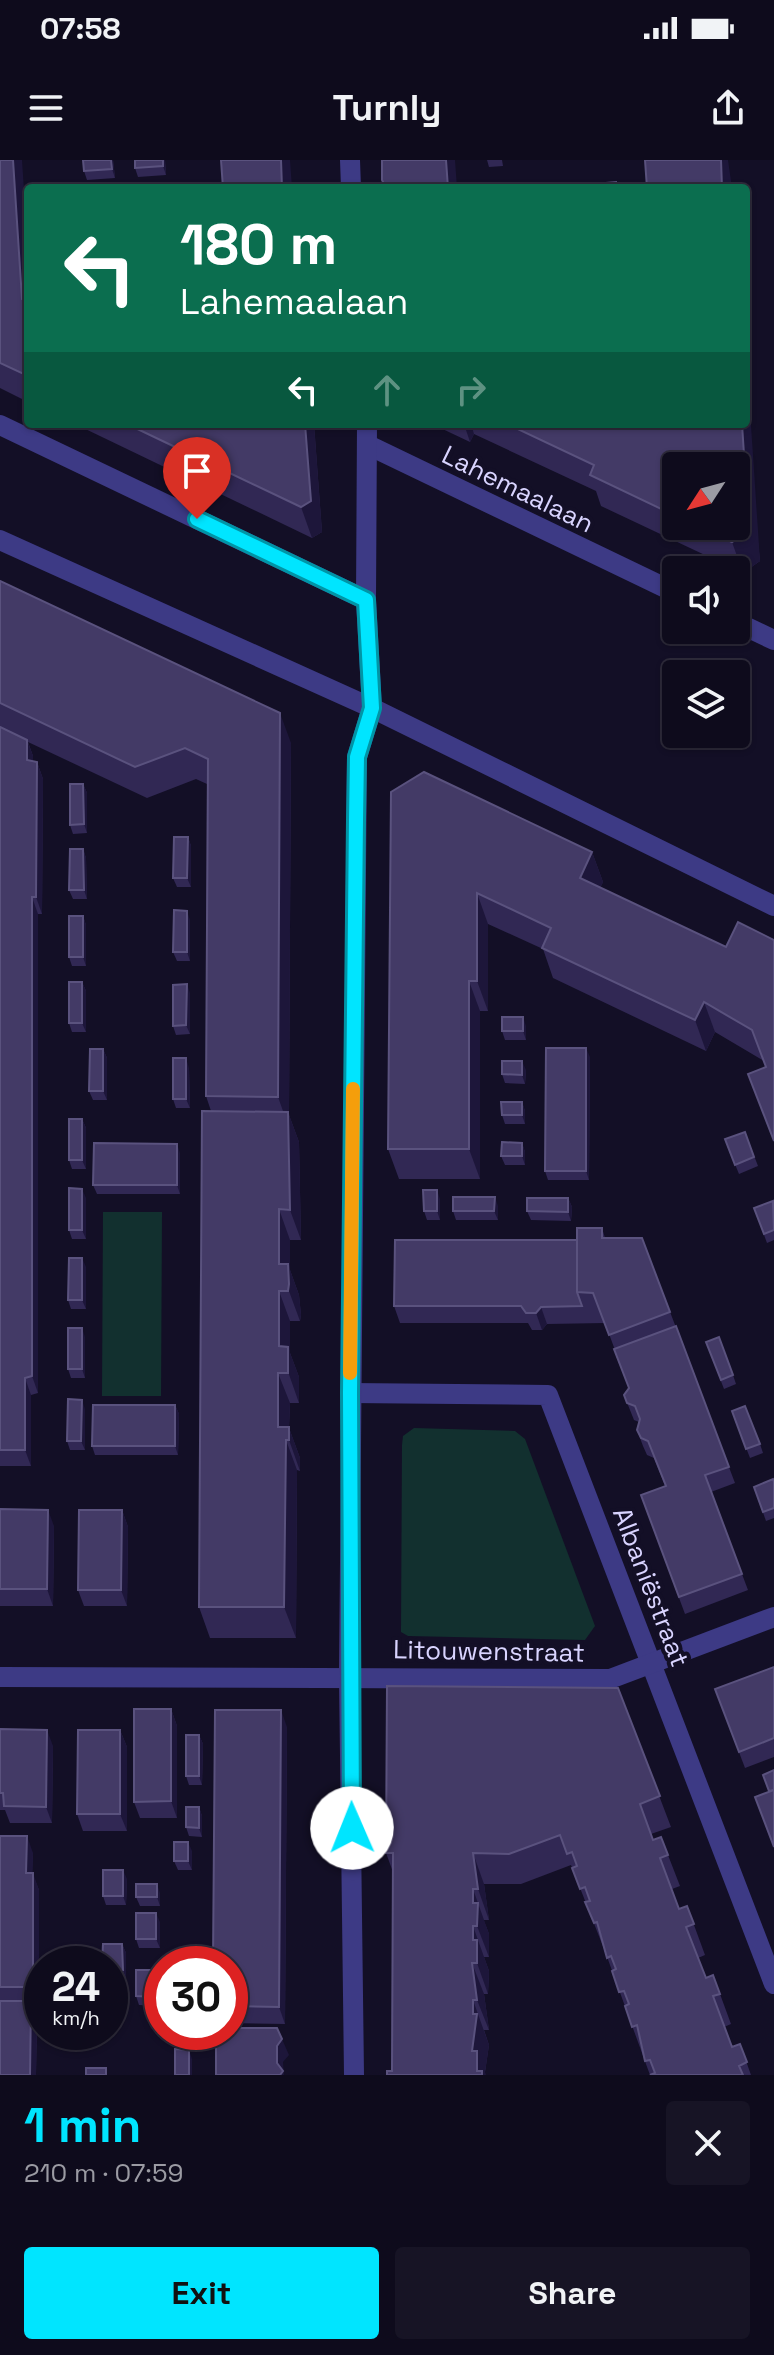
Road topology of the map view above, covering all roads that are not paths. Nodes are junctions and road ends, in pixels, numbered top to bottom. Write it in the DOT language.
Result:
graph roads {
  1 [pos="350,160"];
  2 [pos="351,184"];
  3 [pos="0,425"];
  4 [pos="367,428"];
  5 [pos="368,445"];
  6 [pos="0,540"];
  7 [pos="662,586"];
  8 [pos="366,600"];
  9 [pos="750,629"];
  10 [pos="774,640"];
  11 [pos="372,708"];
  12 [pos="774,906"];
  13 [pos="350,1393"];
  14 [pos="774,1617"];
  15 [pos="653,1663"];
  16 [pos="349,1676"];
  17 [pos="0,1677"];
  18 [pos="774,1984"];
  19 [pos="354,2075"];
  1 -- 2 [label="street"];
  3 -- 8 [label="street"];
  4 -- 5 [label="street"];
  5 -- 7 [label="street, Lahemaalaan"];
  5 -- 8 [label="street"];
  6 -- 11 [label="street"];
  8 -- 11 [label="street"];
  9 -- 10 [label="street"];
  11 -- 12 [label="street"];
  11 -- 13 [label="street"];
  13 -- 15 [label="street, Albaniëstraat"];
  13 -- 16 [label="street"];
  14 -- 15 [label="street, Litouwenstraat"];
  15 -- 16 [label="street, Litouwenstraat"];
  15 -- 18 [label="street, Albaniëstraat"];
  16 -- 17 [label="street, Litouwenstraat"];
  16 -- 19 [label="street"];
}
